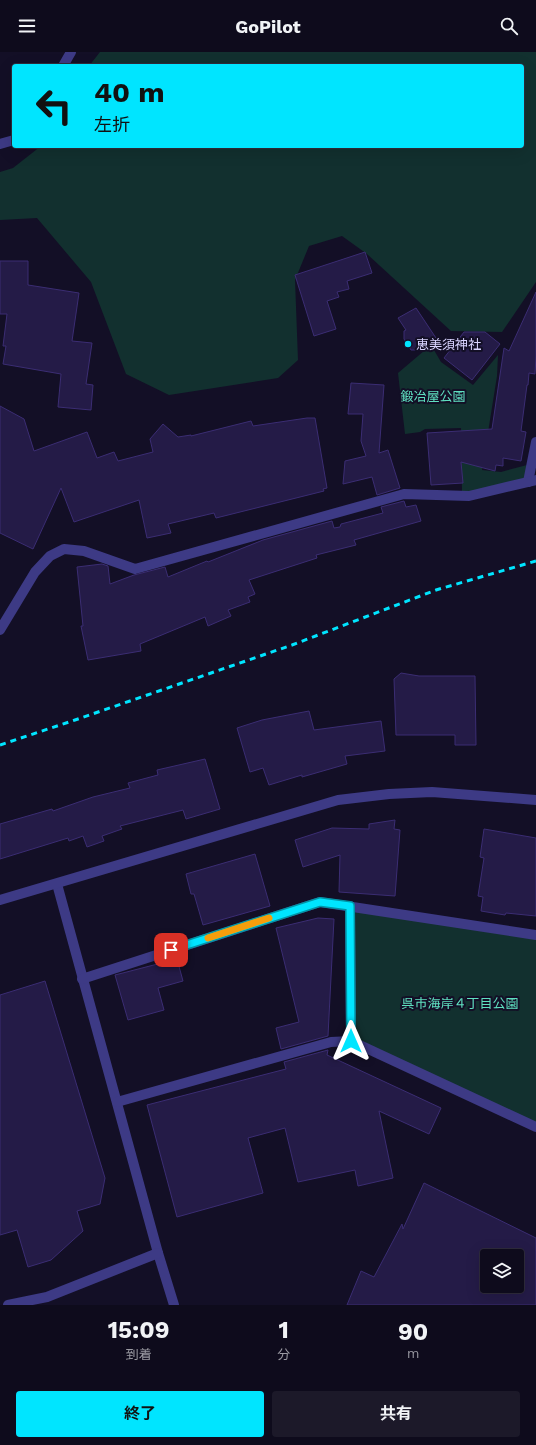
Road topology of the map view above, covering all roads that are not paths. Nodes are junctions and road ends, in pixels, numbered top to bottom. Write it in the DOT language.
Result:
graph roads {
  1 [pos="70,52"];
  2 [pos="64,64"];
  3 [pos="12,141"];
  4 [pos="0,144"];
  5 [pos="536,442"];
  6 [pos="532,481"];
  7 [pos="0,630"];
  8 [pos="536,800"];
  9 [pos="57,884"];
  10 [pos="0,900"];
  11 [pos="350,906"];
  12 [pos="536,935"];
  13 [pos="82,978"];
  14 [pos="351,1041"];
  15 [pos="117,1102"];
  16 [pos="536,1126"];
  17 [pos="158,1253"];
  18 [pos="8,1305"];
  19 [pos="174,1305"];
  1 -- 2 [label="street"];
  3 -- 4 [label="street"];
  5 -- 6 [label="street"];
  6 -- 7 [label="street"];
  8 -- 9 [label="street"];
  9 -- 10 [label="street"];
  9 -- 13 [label="street"];
  11 -- 12 [label="street"];
  11 -- 13 [label="street"];
  11 -- 14 [label="street"];
  13 -- 15 [label="street"];
  14 -- 15 [label="street"];
  14 -- 16 [label="street"];
  15 -- 17 [label="street"];
  17 -- 18 [label="street"];
  17 -- 19 [label="street"];
}
